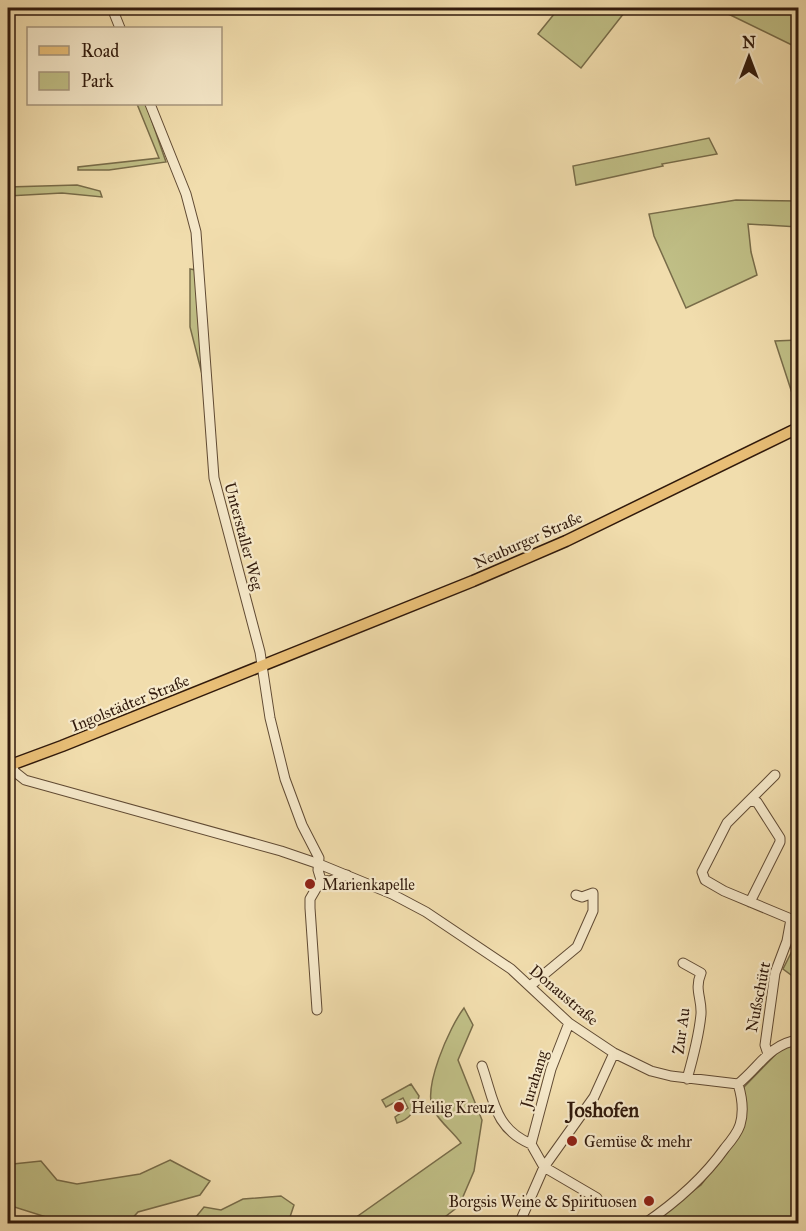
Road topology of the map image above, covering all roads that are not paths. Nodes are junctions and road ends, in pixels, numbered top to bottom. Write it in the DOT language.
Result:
graph roads {
  1 [pos="112,8"];
  2 [pos="120,27"];
  3 [pos="150,105"];
  4 [pos="798,428"];
  5 [pos="262,665"];
  6 [pos="9,765"];
  7 [pos="775,775"];
  8 [pos="749,801"];
  9 [pos="319,864"];
  10 [pos="347,875"];
  11 [pos="321,880"];
  12 [pos="576,895"];
  13 [pos="750,902"];
  14 [pos="683,963"];
  15 [pos="530,986"];
  16 [pos="317,1010"];
  17 [pos="569,1023"];
  18 [pos="798,1040"];
  19 [pos="767,1052"];
  20 [pos="614,1053"];
  21 [pos="482,1066"];
  22 [pos="687,1079"];
  23 [pos="738,1084"];
  24 [pos="531,1144"];
  25 [pos="544,1167"];
  26 [pos="597,1198"];
  27 [pos="519,1224"];
  28 [pos="644,1224"];
  1 -- 2 [label="street"];
  3 -- 5 [label="street, Unterstaller Weg"];
  4 -- 5 [label="main road, Neuburger Straße"];
  5 -- 6 [label="main road, Ingolstädter Straße"];
  5 -- 9 [label="street, Unterstaller Weg"];
  6 -- 9 [label="street"];
  7 -- 8 [label="street, Nußschütt"];
  8 -- 13 [label="street"];
  8 -- 13 [label="street, Nußschütt"];
  9 -- 10 [label="street"];
  9 -- 11 [label="street, Unterstaller Weg"];
  10 -- 11 [label="street"];
  10 -- 15 [label="street, Donaustraße"];
  11 -- 16 [label="street, Unterstaller Weg"];
  12 -- 15 [label="street"];
  13 -- 19 [label="street, Nußschütt"];
  14 -- 22 [label="street, Zur Au"];
  15 -- 17 [label="street, Donaustraße"];
  17 -- 20 [label="street, Donaustraße"];
  17 -- 24 [label="street, Jurahang"];
  18 -- 19 [label="street, Nußschütt"];
  19 -- 23 [label="street"];
  20 -- 22 [label="street, Donaustraße"];
  20 -- 25 [label="street"];
  21 -- 24 [label="street, Jurahang"];
  22 -- 23 [label="street, Donaustraße"];
  23 -- 28 [label="street"];
  24 -- 25 [label="street, Jurahang"];
  25 -- 26 [label="street"];
  25 -- 27 [label="street"];
}
